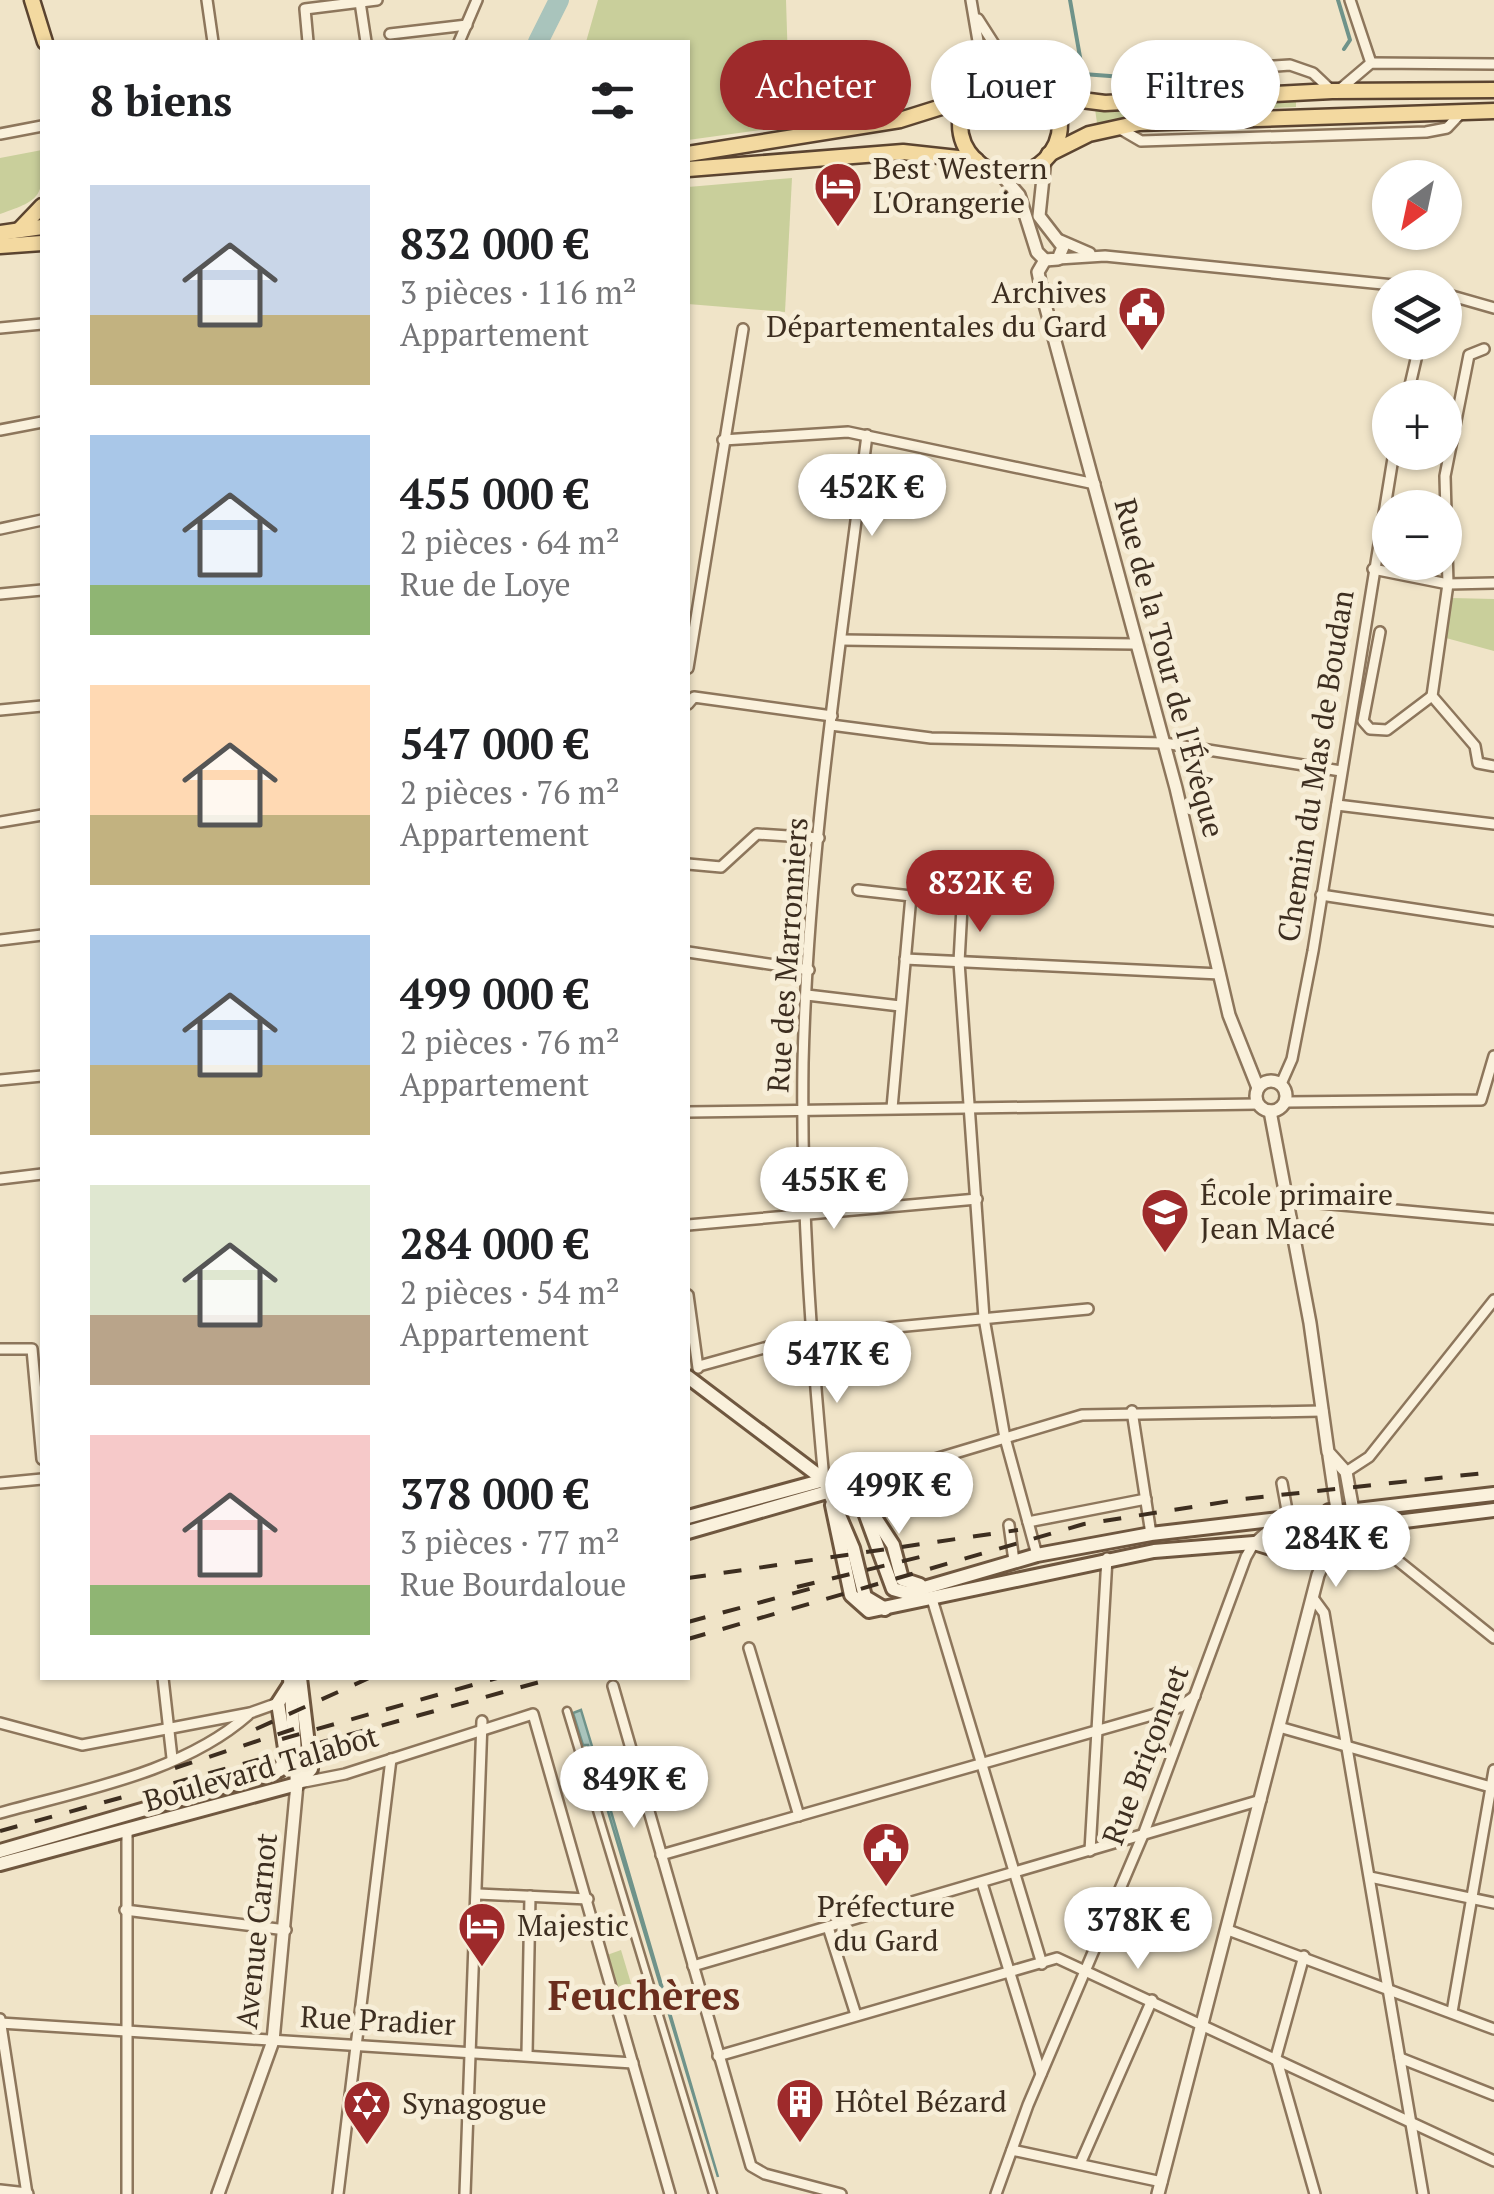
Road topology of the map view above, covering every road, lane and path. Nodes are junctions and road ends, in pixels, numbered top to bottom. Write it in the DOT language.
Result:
graph roads {
  1 [pos="32,0"];
  2 [pos="208,0"];
  3 [pos="377,0"];
  4 [pos="478,0"];
  5 [pos="971,0"];
  6 [pos="1350,0"];
  7 [pos="360,2"];
  8 [pos="974,12"];
  9 [pos="467,25"];
  10 [pos="390,34"];
  11 [pos="44,40"];
  12 [pos="213,40"];
  13 [pos="308,40"];
  14 [pos="366,40"];
  15 [pos="461,40"];
  16 [pos="978,40"];
  17 [pos="992,40"];
  18 [pos="1371,63"];
  19 [pos="1494,64"];
  20 [pos="1280,66"];
  21 [pos="1494,90"];
  22 [pos="1335,92"];
  23 [pos="1280,95"];
  24 [pos="931,109"];
  25 [pos="1494,112"];
  26 [pos="40,126"];
  27 [pos="960,130"];
  28 [pos="1058,130"];
  29 [pos="0,134"];
  30 [pos="690,154"];
  31 [pos="1047,156"];
  32 [pos="976,160"];
  33 [pos="690,169"];
  34 [pos="999,172"];
  35 [pos="40,208"];
  36 [pos="40,227"];
  37 [pos="19,230"];
  38 [pos="0,233"];
  39 [pos="1057,238"];
  40 [pos="1038,242"];
  41 [pos="40,243"];
  42 [pos="0,246"];
  43 [pos="1098,255"];
  44 [pos="1051,259"];
  45 [pos="1372,283"];
  46 [pos="1462,299"];
  47 [pos="1494,308"];
  48 [pos="40,324"];
  49 [pos="0,328"];
  50 [pos="743,329"];
  51 [pos="1484,349"];
  52 [pos="40,422"];
  53 [pos="0,430"];
  54 [pos="867,435"];
  55 [pos="723,440"];
  56 [pos="1095,484"];
  57 [pos="40,520"];
  58 [pos="0,529"];
  59 [pos="1372,569"];
  60 [pos="1428,580"];
  61 [pos="0,581"];
  62 [pos="1494,583"];
  63 [pos="1448,584"];
  64 [pos="40,590"];
  65 [pos="0,594"];
  66 [pos="1380,632"];
  67 [pos="842,640"];
  68 [pos="1134,644"];
  69 [pos="690,655"];
  70 [pos="1432,696"];
  71 [pos="690,702"];
  72 [pos="40,706"];
  73 [pos="0,710"];
  74 [pos="832,721"];
  75 [pos="1164,744"];
  76 [pos="1494,766"];
  77 [pos="1341,771"];
  78 [pos="1337,805"];
  79 [pos="40,814"];
  80 [pos="0,822"];
  81 [pos="1494,824"];
  82 [pos="819,838"];
  83 [pos="690,864"];
  84 [pos="858,890"];
  85 [pos="1321,896"];
  86 [pos="962,907"];
  87 [pos="1494,921"];
  88 [pos="40,935"];
  89 [pos="0,940"];
  90 [pos="690,952"];
  91 [pos="905,959"];
  92 [pos="959,962"];
  93 [pos="809,970"];
  94 [pos="1220,974"];
  95 [pos="807,995"];
  96 [pos="900,1006"];
  97 [pos="1494,1056"];
  98 [pos="40,1076"];
  99 [pos="0,1080"];
  100 [pos="1281,1084"];
  101 [pos="1258,1088"];
  102 [pos="1286,1102"];
  103 [pos="1258,1104"];
  104 [pos="970,1107"];
  105 [pos="892,1108"];
  106 [pos="803,1110"];
  107 [pos="1270,1111"];
  108 [pos="690,1112"];
  109 [pos="40,1174"];
  110 [pos="0,1179"];
  111 [pos="977,1199"];
  112 [pos="1287,1200"];
  113 [pos="802,1215"];
  114 [pos="1494,1219"];
  115 [pos="690,1226"];
  116 [pos="1494,1300"];
  117 [pos="690,1309"];
  118 [pos="1088,1309"];
  119 [pos="984,1318"];
  120 [pos="811,1334"];
  121 [pos="0,1349"];
  122 [pos="699,1366"];
  123 [pos="690,1377"];
  124 [pos="690,1379"];
  125 [pos="1323,1411"];
  126 [pos="1132,1412"];
  127 [pos="40,1436"];
  128 [pos="1005,1438"];
  129 [pos="1328,1452"];
  130 [pos="1346,1472"];
  131 [pos="40,1479"];
  132 [pos="0,1483"];
  133 [pos="1282,1483"];
  134 [pos="830,1491"];
  135 [pos="1494,1494"];
  136 [pos="1146,1499"];
  137 [pos="1353,1508"];
  138 [pos="864,1510"];
  139 [pos="1333,1510"];
  140 [pos="1494,1510"];
  141 [pos="690,1517"];
  142 [pos="1285,1517"];
  143 [pos="1028,1522"];
  144 [pos="1009,1526"];
  145 [pos="1356,1527"];
  146 [pos="690,1531"];
  147 [pos="1151,1534"];
  148 [pos="1334,1540"];
  149 [pos="1254,1543"];
  150 [pos="1276,1546"];
  151 [pos="1037,1554"];
  152 [pos="1327,1555"];
  153 [pos="1107,1558"];
  154 [pos="1014,1561"];
  155 [pos="932,1583"];
  156 [pos="1313,1598"];
  157 [pos="932,1599"];
  158 [pos="1494,1638"];
  159 [pos="749,1648"];
  160 [pos="162,1680"];
  161 [pos="293,1680"];
  162 [pos="613,1686"];
  163 [pos="1197,1694"];
  164 [pos="278,1703"];
  165 [pos="568,1712"];
  166 [pos="250,1714"];
  167 [pos="0,1722"];
  168 [pos="482,1726"];
  169 [pos="1279,1727"];
  170 [pos="167,1730"];
  171 [pos="1098,1730"];
  172 [pos="1348,1746"];
  173 [pos="172,1758"];
  174 [pos="391,1759"];
  175 [pos="982,1762"];
  176 [pos="1494,1770"];
  177 [pos="296,1784"];
  178 [pos="1492,1788"];
  179 [pos="1262,1800"];
  180 [pos="0,1813"];
  181 [pos="798,1816"];
  182 [pos="126,1833"];
  183 [pos="1143,1835"];
  184 [pos="0,1851"];
  185 [pos="1090,1851"];
  186 [pos="661,1856"];
  187 [pos="0,1864"];
  188 [pos="1015,1874"];
  189 [pos="1370,1878"];
  190 [pos="982,1882"];
  191 [pos="478,1894"];
  192 [pos="530,1896"];
  193 [pos="1473,1898"];
  194 [pos="588,1899"];
  195 [pos="1494,1902"];
  196 [pos="125,1910"];
  197 [pos="828,1927"];
  198 [pos="286,1930"];
  199 [pos="1228,1930"];
  200 [pos="1304,1956"];
  201 [pos="1042,1964"];
  202 [pos="693,1966"];
  203 [pos="1088,1970"];
  204 [pos="1008,1973"];
  205 [pos="1387,1986"];
  206 [pos="1152,2000"];
  207 [pos="1452,2012"];
  208 [pos="856,2016"];
  209 [pos="0,2022"];
  210 [pos="1202,2023"];
  211 [pos="125,2029"];
  212 [pos="1494,2029"];
  213 [pos="273,2041"];
  214 [pos="358,2044"];
  215 [pos="474,2051"];
  216 [pos="528,2054"];
  217 [pos="718,2056"];
  218 [pos="1276,2057"];
  219 [pos="1400,2058"];
  220 [pos="633,2063"];
  221 [pos="1041,2074"];
  222 [pos="1494,2096"];
  223 [pos="1408,2122"];
  224 [pos="1012,2150"];
  225 [pos="1494,2161"];
  226 [pos="1080,2164"];
  227 [pos="1160,2188"];
  228 [pos="0,2191"];
  229 [pos="27,2194"];
  230 [pos="127,2194"];
  231 [pos="218,2194"];
  232 [pos="338,2194"];
  233 [pos="466,2194"];
  234 [pos="670,2194"];
  235 [pos="713,2194"];
  236 [pos="841,2194"];
  237 [pos="996,2194"];
  238 [pos="1315,2194"];
  239 [pos="1422,2194"];
  1 -- 11 [label="main road"];
  2 -- 12 [label="street"];
  3 -- 7 [label="street"];
  4 -- 9 [label="street"];
  5 -- 8 [label="street"];
  6 -- 18 [label="street"];
  7 -- 13 [label="street"];
  7 -- 14 [label="street"];
  8 -- 16 [label="street"];
  8 -- 17 [label="street"];
  9 -- 10 [label="street"];
  9 -- 15 [label="street"];
  18 -- 19 [label="street"];
  18 -- 22 [label="street"];
  20 -- 22 [label="street"];
  21 -- 22 [label="main road"];
  22 -- 23 [label="main road"];
  24 -- 30 [label="main road"];
  25 -- 31 [label="main road"];
  26 -- 29 [label="street"];
  27 -- 32 [label="main road"];
  28 -- 31 [label="main road"];
  31 -- 34 [label="main road"];
  31 -- 39 [label="street"];
  32 -- 33 [label="main road"];
  32 -- 34 [label="main road"];
  34 -- 40 [label="street"];
  35 -- 37 [label="main road"];
  36 -- 37 [label="main road"];
  37 -- 38 [label="main road"];
  39 -- 40 [label="street"];
  39 -- 43 [label="street"];
  39 -- 44 [label="street"];
  40 -- 44 [label="street"];
  41 -- 42 [label="main road"];
  43 -- 44 [label="street"];
  43 -- 45 [label="street"];
  44 -- 56 [label="street, Rue de la Tour de l'Évêque"];
  46 -- 47 [label="street"];
  48 -- 49 [label="street"];
  50 -- 55 [label="street"];
  51 -- 63 [label="street"];
  52 -- 53 [label="street"];
  54 -- 55 [label="street"];
  54 -- 56 [label="street"];
  54 -- 67 [label="street, Rue des Marronniers"];
  55 -- 69 [label="street"];
  56 -- 68 [label="street, Rue de la Tour de l'Évêque"];
  57 -- 58 [label="street"];
  59 -- 77 [label="street, Chemin du Mas de Boudan"];
  60 -- 63 [label="street"];
  61 -- 65 [label="street"];
  62 -- 63 [label="street"];
  63 -- 70 [label="street"];
  64 -- 65 [label="street"];
  66 -- 70 [label="street"];
  67 -- 68 [label="street"];
  67 -- 74 [label="street, Rue des Marronniers"];
  68 -- 75 [label="street, Rue de la Tour de l'Évêque"];
  70 -- 76 [label="street"];
  71 -- 74 [label="street"];
  72 -- 73 [label="street"];
  74 -- 75 [label="street"];
  74 -- 82 [label="street, Rue des Marronniers"];
  75 -- 77 [label="street"];
  75 -- 94 [label="street, Rue de la Tour de l'Évêque"];
  77 -- 78 [label="street, Chemin du Mas de Boudan"];
  78 -- 81 [label="street"];
  78 -- 85 [label="street, Chemin du Mas de Boudan"];
  79 -- 80 [label="street"];
  82 -- 83 [label="street"];
  82 -- 93 [label="street, Rue des Marronniers"];
  84 -- 91 [label="street"];
  85 -- 87 [label="street"];
  85 -- 100 [label="street, Chemin du Mas de Boudan"];
  86 -- 92 [label="street"];
  88 -- 89 [label="street"];
  90 -- 93 [label="street"];
  91 -- 92 [label="street"];
  91 -- 96 [label="street"];
  92 -- 94 [label="street"];
  92 -- 104 [label="street"];
  93 -- 95 [label="street, Rue des Marronniers"];
  94 -- 101 [label="street, Rue de la Tour de l'Évêque"];
  95 -- 96 [label="street"];
  95 -- 106 [label="street, Rue des Marronniers"];
  96 -- 105 [label="street"];
  97 -- 102 [label="street"];
  98 -- 99 [label="street"];
  100 -- 101 [label="street"];
  100 -- 102 [label="street"];
  101 -- 103 [label="street"];
  102 -- 107 [label="street"];
  103 -- 104 [label="street"];
  103 -- 107 [label="street"];
  104 -- 105 [label="street"];
  104 -- 111 [label="street"];
  105 -- 106 [label="street"];
  106 -- 108 [label="street"];
  106 -- 113 [label="street, Rue des Marronniers"];
  107 -- 112 [label="street"];
  109 -- 110 [label="street"];
  111 -- 113 [label="street"];
  111 -- 119 [label="street"];
  112 -- 114 [label="street"];
  112 -- 125 [label="street"];
  113 -- 115 [label="street"];
  113 -- 120 [label="street, Rue des Marronniers"];
  116 -- 130 [label="street"];
  117 -- 122 [label="street"];
  118 -- 119 [label="street"];
  119 -- 120 [label="street"];
  119 -- 128 [label="street"];
  120 -- 122 [label="street"];
  120 -- 134 [label="street, Rue des Marronniers"];
  121 -- 127 [label="street"];
  122 -- 123 [label="street"];
  124 -- 134 [label="main road"];
  125 -- 126 [label="street"];
  125 -- 129 [label="street"];
  126 -- 128 [label="street"];
  126 -- 136 [label="street"];
  128 -- 134 [label="street"];
  128 -- 143 [label="street"];
  129 -- 130 [label="street"];
  129 -- 139 [label="street"];
  130 -- 137 [label="street"];
  131 -- 132 [label="street"];
  133 -- 142 [label="street"];
  134 -- 138 [label="main road"];
  134 -- 141 [label="main road"];
  134 -- 146 [label="main road"];
  134 -- 157 [label="main road"];
  135 -- 137 [label="main road"];
  136 -- 143 [label="street"];
  136 -- 147 [label="street"];
  137 -- 139 [label="main road"];
  137 -- 145 [label="street"];
  138 -- 155 [label="main road"];
  138 -- 155 [label="main road"];
  139 -- 142 [label="main road"];
  139 -- 148 [label="main road"];
  140 -- 145 [label="main road"];
  142 -- 147 [label="main road"];
  142 -- 149 [label="street, Rue Briçonnet"];
  143 -- 151 [label="street"];
  144 -- 154 [label="street"];
  145 -- 152 [label="main road"];
  145 -- 158 [label="street"];
  147 -- 151 [label="main road"];
  148 -- 150 [label="main road"];
  148 -- 152 [label="main road"];
  149 -- 150 [label="main road"];
  149 -- 153 [label="main road"];
  149 -- 163 [label="street, Rue Briçonnet"];
  150 -- 152 [label="main road"];
  151 -- 154 [label="main road"];
  152 -- 156 [label="street"];
  153 -- 157 [label="main road"];
  153 -- 171 [label="street"];
  154 -- 155 [label="main road"];
  156 -- 169 [label="street"];
  156 -- 172 [label="street"];
  157 -- 175 [label="street"];
  159 -- 181 [label="street"];
  160 -- 170 [label="street"];
  161 -- 164 [label="main road"];
  161 -- 177 [label="main road"];
  162 -- 186 [label="street"];
  163 -- 171 [label="street"];
  163 -- 183 [label="street, Rue Briçonnet"];
  164 -- 166 [label="street"];
  164 -- 184 [label="main road, Boulevard Talabot"];
  165 -- 235 [label="street"];
  166 -- 170 [label="street"];
  166 -- 173 [label="street, Boulevard Talabot"];
  167 -- 170 [label="street"];
  168 -- 174 [label="street, Boulevard Talabot"];
  168 -- 191 [label="street"];
  168 -- 194 [label="street, Boulevard Talabot"];
  169 -- 172 [label="street"];
  169 -- 179 [label="street"];
  170 -- 173 [label="street"];
  171 -- 175 [label="street"];
  171 -- 185 [label="street"];
  172 -- 178 [label="street"];
  172 -- 189 [label="street"];
  173 -- 180 [label="street, Boulevard Talabot"];
  174 -- 177 [label="street, Boulevard Talabot"];
  174 -- 214 [label="street"];
  175 -- 181 [label="street"];
  175 -- 188 [label="street"];
  176 -- 178 [label="street"];
  177 -- 182 [label="main road, Boulevard Talabot"];
  177 -- 198 [label="street, Avenue Carnot"];
  178 -- 193 [label="street"];
  179 -- 183 [label="street"];
  179 -- 199 [label="street"];
  181 -- 186 [label="street"];
  182 -- 187 [label="main road, Boulevard Talabot"];
  182 -- 196 [label="street"];
  183 -- 185 [label="street"];
  183 -- 203 [label="street, Rue Briçonnet"];
  185 -- 188 [label="street"];
  186 -- 202 [label="street"];
  188 -- 190 [label="street"];
  188 -- 201 [label="street"];
  189 -- 193 [label="street"];
  189 -- 205 [label="street"];
  190 -- 197 [label="street"];
  190 -- 204 [label="street"];
  191 -- 192 [label="street"];
  191 -- 215 [label="street"];
  192 -- 194 [label="street"];
  192 -- 216 [label="street"];
  193 -- 195 [label="street"];
  193 -- 207 [label="street"];
  194 -- 220 [label="street"];
  196 -- 198 [label="street"];
  196 -- 211 [label="street"];
  197 -- 202 [label="street"];
  197 -- 208 [label="street"];
  198 -- 213 [label="street, Avenue Carnot"];
  199 -- 200 [label="street"];
  199 -- 210 [label="street"];
  200 -- 205 [label="street"];
  200 -- 218 [label="street"];
  201 -- 203 [label="street"];
  201 -- 204 [label="street"];
  202 -- 217 [label="street"];
  203 -- 206 [label="street"];
  203 -- 221 [label="street, Rue Briçonnet"];
  204 -- 208 [label="street"];
  204 -- 221 [label="street"];
  205 -- 207 [label="street"];
  205 -- 219 [label="street"];
  206 -- 210 [label="street"];
  206 -- 226 [label="street"];
  207 -- 212 [label="street"];
  208 -- 217 [label="street"];
  209 -- 211 [label="street, Rue Pradier"];
  209 -- 229 [label="street"];
  210 -- 218 [label="street"];
  210 -- 227 [label="street"];
  211 -- 213 [label="street, Rue Pradier"];
  211 -- 230 [label="street"];
  213 -- 214 [label="street, Rue Pradier"];
  213 -- 231 [label="street, Avenue Carnot"];
  214 -- 215 [label="street, Rue Pradier"];
  214 -- 232 [label="street"];
  215 -- 216 [label="street, Rue Pradier"];
  215 -- 233 [label="street"];
  216 -- 220 [label="street, Rue Pradier"];
  217 -- 236 [label="street"];
  218 -- 223 [label="street"];
  218 -- 238 [label="street"];
  219 -- 222 [label="street"];
  219 -- 223 [label="street"];
  220 -- 234 [label="street"];
  221 -- 224 [label="street, Rue Briçonnet"];
  223 -- 225 [label="street"];
  223 -- 239 [label="street"];
  224 -- 226 [label="street"];
  224 -- 237 [label="street, Rue Briçonnet"];
  226 -- 227 [label="street"];
  228 -- 229 [label="street"];
}
